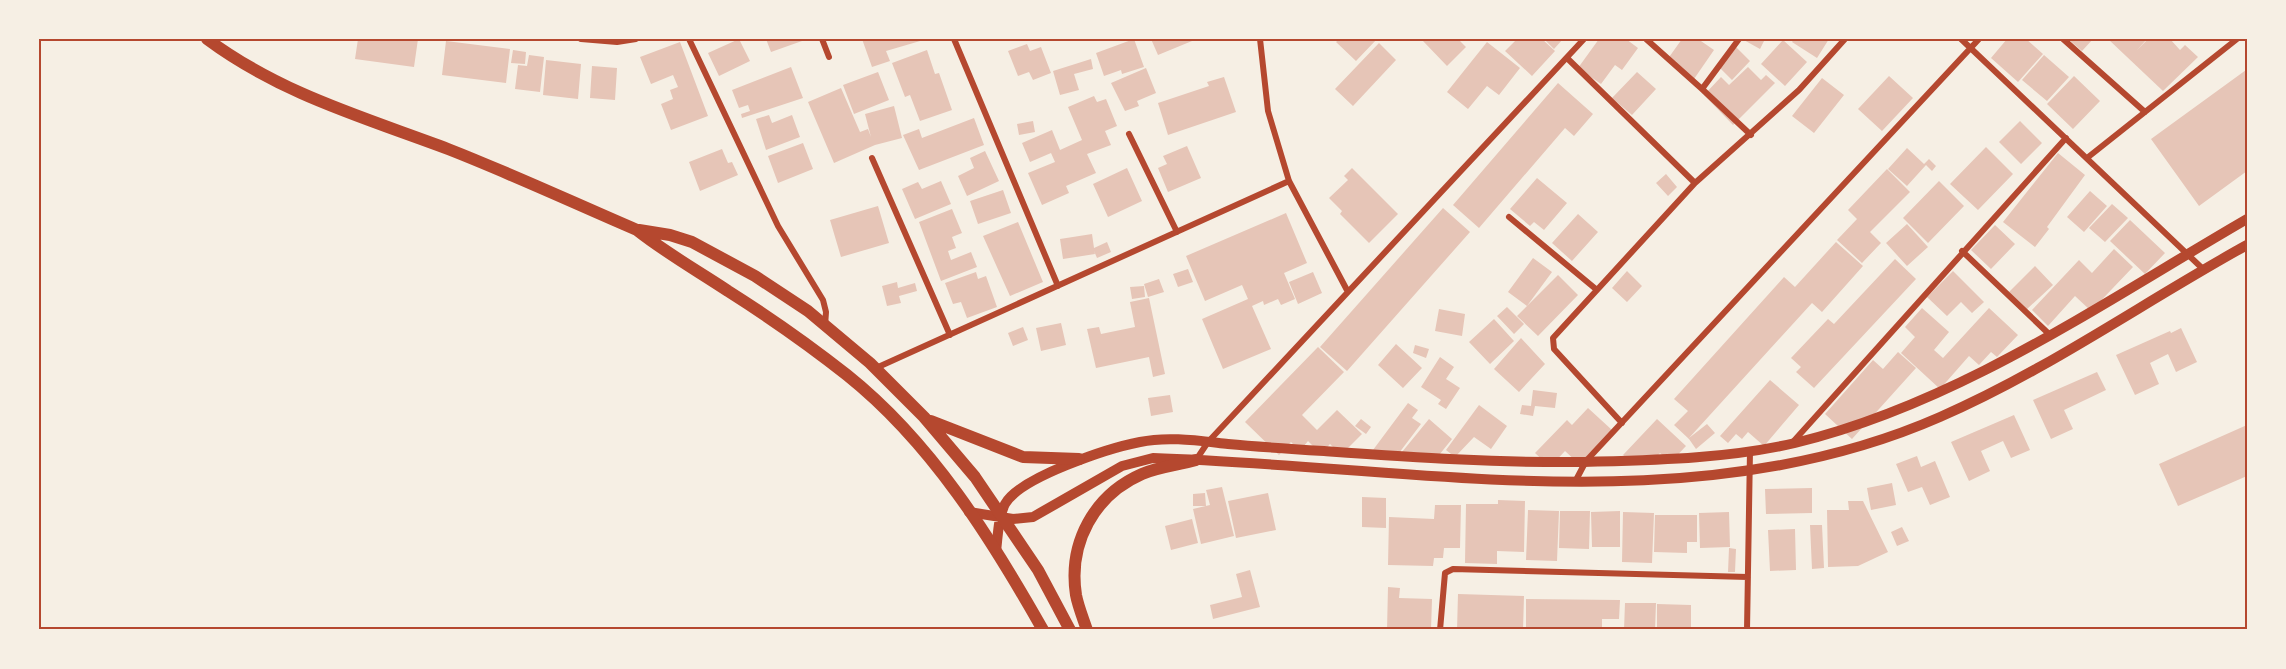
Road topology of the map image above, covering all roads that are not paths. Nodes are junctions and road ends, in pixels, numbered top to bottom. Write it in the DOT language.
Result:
graph roads {
  1 [pos="207,39"];
  2 [pos="581,39"];
  3 [pos="636,39"];
  4 [pos="689,39"];
  5 [pos="822,39"];
  6 [pos="954,39"];
  7 [pos="1260,39"];
  8 [pos="1584,39"];
  9 [pos="1646,39"];
  10 [pos="1739,39"];
  11 [pos="1845,39"];
  12 [pos="1961,39"];
  13 [pos="1979,39"];
  14 [pos="2063,39"];
  15 [pos="2236,39"];
  16 [pos="1971,48"];
  17 [pos="829,57"];
  18 [pos="1568,58"];
  19 [pos="1702,89"];
  20 [pos="2145,112"];
  21 [pos="1129,134"];
  22 [pos="1751,135"];
  23 [pos="2066,138"];
  24 [pos="872,158"];
  25 [pos="2087,158"];
  26 [pos="1289,181"];
  27 [pos="1695,183"];
  28 [pos="1509,217"];
  29 [pos="2247,219"];
  30 [pos="638,230"];
  31 [pos="1177,232"];
  32 [pos="2247,245"];
  33 [pos="1962,251"];
  34 [pos="2188,253"];
  35 [pos="2203,269"];
  36 [pos="1058,286"];
  37 [pos="1597,290"];
  38 [pos="1348,292"];
  39 [pos="825,326"];
  40 [pos="2049,334"];
  41 [pos="950,335"];
  42 [pos="876,368"];
  43 [pos="924,417"];
  44 [pos="1622,423"];
  45 [pos="1208,442"];
  46 [pos="1792,443"];
  47 [pos="1750,451"];
  48 [pos="1078,459"];
  49 [pos="1196,460"];
  50 [pos="1586,461"];
  51 [pos="1750,469"];
  52 [pos="1576,480"];
  53 [pos="969,512"];
  54 [pos="1001,518"];
  55 [pos="996,551"];
  56 [pos="1748,577"];
  57 [pos="1043,630"];
  58 [pos="1070,630"];
  59 [pos="1087,630"];
  60 [pos="1440,630"];
  61 [pos="1747,630"];
  1 -- 30 [label="main road"];
  2 -- 3 [label="street"];
  4 -- 39 [label="street"];
  5 -- 17 [label="street"];
  6 -- 36 [label="street"];
  7 -- 26 [label="street"];
  8 -- 18 [label="street"];
  9 -- 19 [label="street"];
  10 -- 19 [label="street"];
  11 -- 22 [label="street"];
  12 -- 16 [label="street"];
  13 -- 16 [label="street"];
  14 -- 20 [label="street"];
  15 -- 20 [label="street"];
  16 -- 23 [label="street"];
  16 -- 44 [label="street"];
  18 -- 27 [label="street"];
  18 -- 38 [label="street"];
  19 -- 22 [label="street"];
  20 -- 25 [label="street"];
  21 -- 31 [label="street"];
  22 -- 27 [label="street"];
  23 -- 25 [label="street"];
  23 -- 33 [label="street"];
  24 -- 41 [label="street"];
  25 -- 34 [label="street"];
  26 -- 31 [label="street"];
  26 -- 38 [label="street"];
  27 -- 37 [label="street"];
  28 -- 37 [label="street"];
  29 -- 34 [label="street"];
  30 -- 39 [label="main road"];
  30 -- 53 [label="main road"];
  31 -- 36 [label="street"];
  32 -- 35 [label="street"];
  33 -- 40 [label="street"];
  33 -- 46 [label="street"];
  34 -- 35 [label="street"];
  34 -- 40 [label="street"];
  35 -- 51 [label="street"];
  36 -- 41 [label="street"];
  37 -- 44 [label="street"];
  38 -- 45 [label="street"];
  39 -- 42 [label="main road"];
  40 -- 46 [label="street"];
  41 -- 42 [label="street"];
  42 -- 43 [label="main road"];
  43 -- 48 [label="main road"];
  43 -- 54 [label="main road"];
  44 -- 50 [label="street"];
  45 -- 48 [label="street"];
  45 -- 49 [label="street"];
  45 -- 50 [label="street"];
  46 -- 47 [label="street"];
  47 -- 50 [label="street"];
  47 -- 51 [label="street"];
  48 -- 54 [label="street"];
  49 -- 52 [label="street"];
  49 -- 54 [label="street"];
  49 -- 59 [label="main road"];
  50 -- 52 [label="street"];
  51 -- 52 [label="street"];
  51 -- 56 [label="street"];
  53 -- 54 [label="street"];
  53 -- 55 [label="main road"];
  54 -- 55 [label="street"];
  54 -- 58 [label="main road"];
  55 -- 57 [label="main road"];
  56 -- 60 [label="street"];
  56 -- 61 [label="street"];
}
